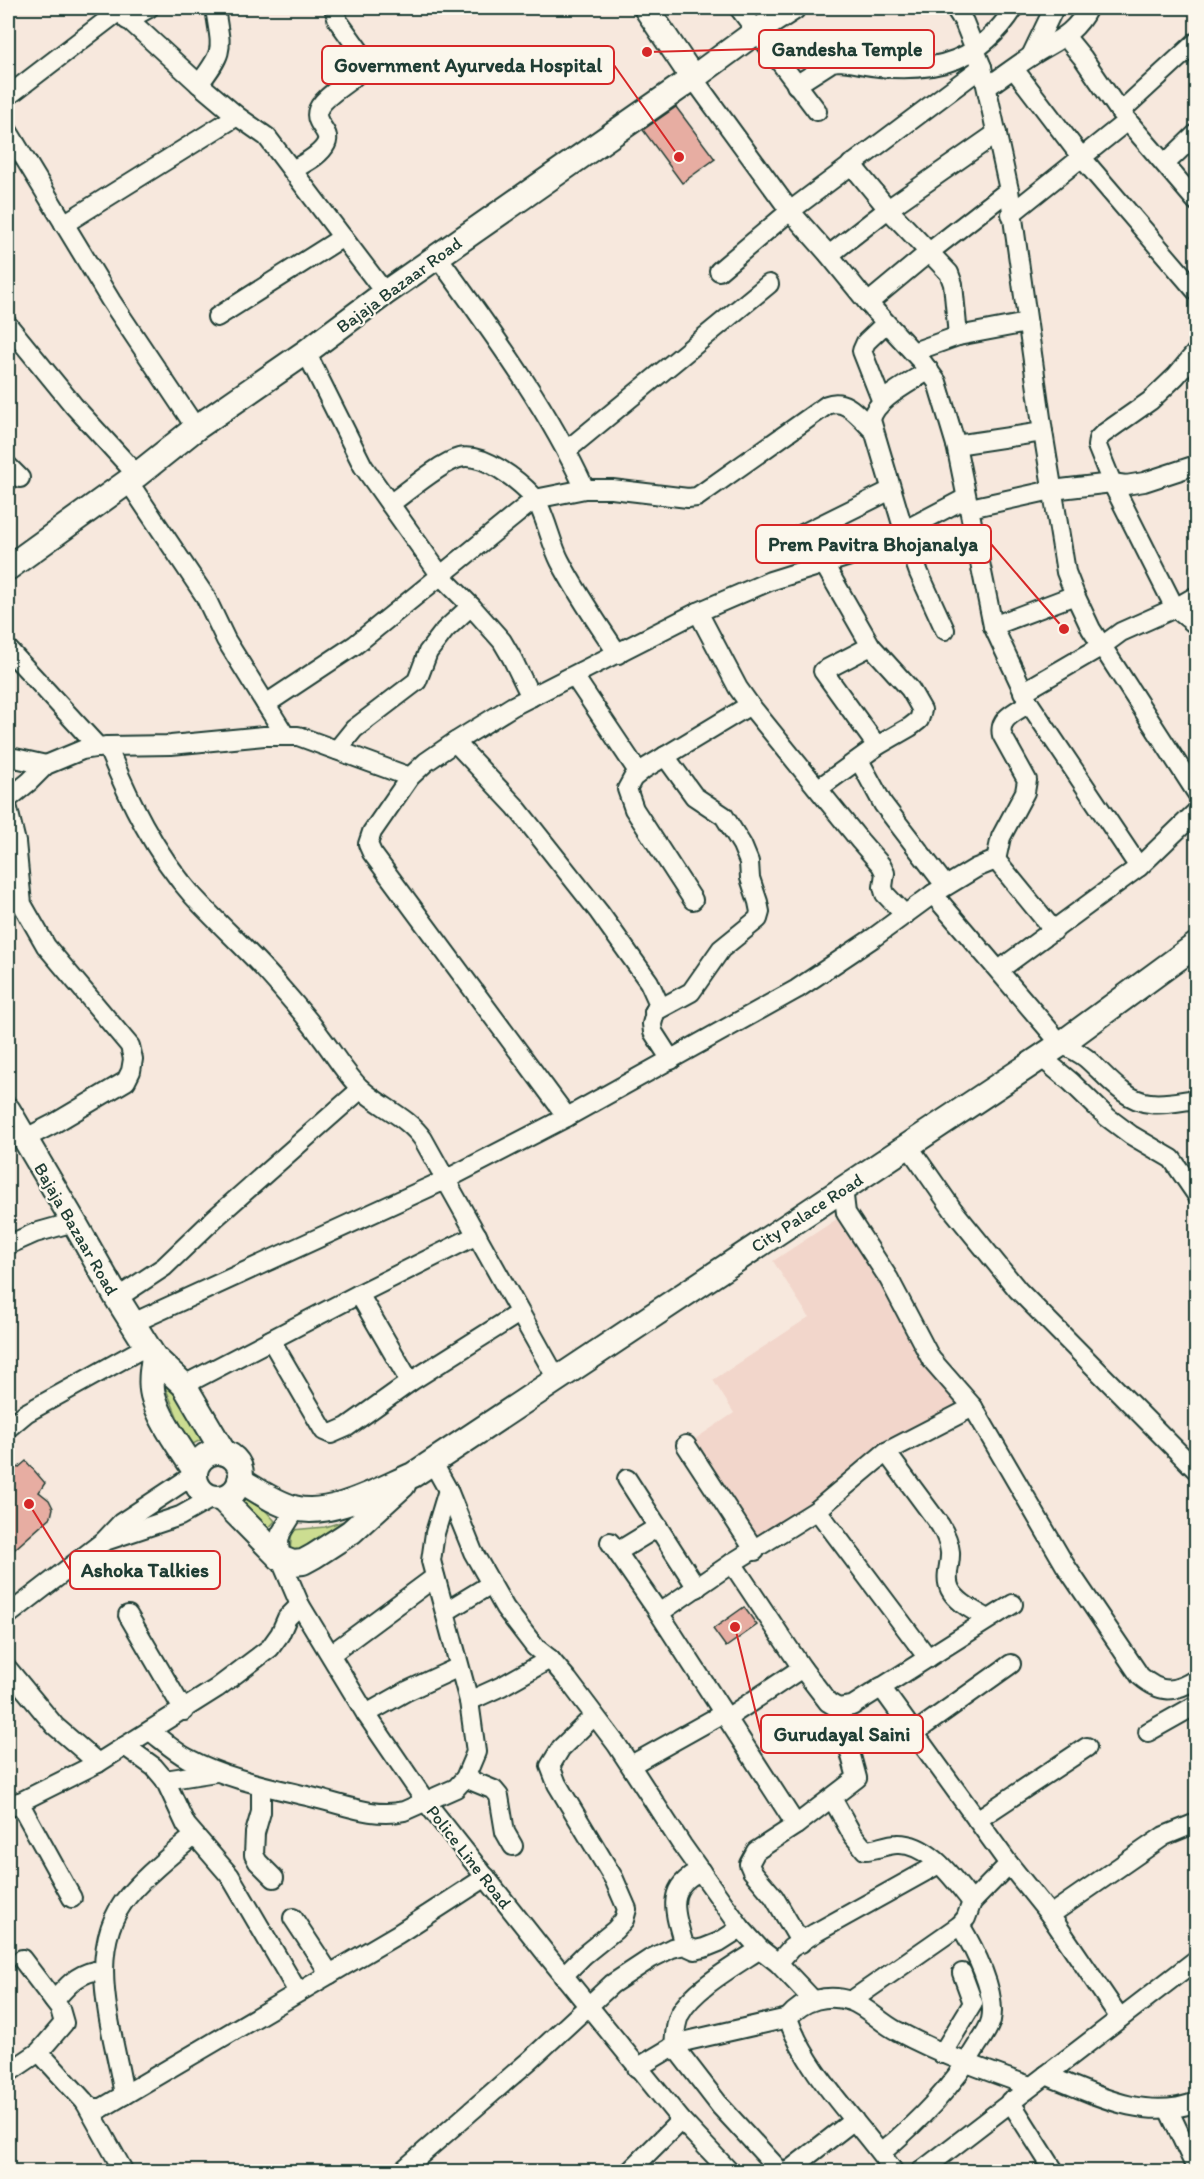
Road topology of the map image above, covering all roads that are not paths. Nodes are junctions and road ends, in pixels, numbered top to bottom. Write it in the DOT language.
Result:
graph roads {
  1 [pos="149,8"];
  2 [pos="215,8"];
  3 [pos="334,8"];
  4 [pos="646,8"];
  5 [pos="739,8"];
  6 [pos="794,8"];
  7 [pos="955,8"];
  8 [pos="1014,8"];
  9 [pos="1054,8"];
  10 [pos="1088,8"];
  11 [pos="121,13"];
  12 [pos="757,31"];
  13 [pos="1065,36"];
  14 [pos="1197,42"];
  15 [pos="975,49"];
  16 [pos="1031,56"];
  17 [pos="982,67"];
  18 [pos="1014,69"];
  19 [pos="693,78"];
  20 [pos="199,84"];
  21 [pos="796,85"];
  22 [pos="987,87"];
  23 [pos="8,96"];
  24 [pos="817,111"];
  25 [pos="237,117"];
  26 [pos="1123,117"];
  27 [pos="8,130"];
  28 [pos="997,133"];
  29 [pos="1197,134"];
  30 [pos="1082,158"];
  31 [pos="1166,163"];
  32 [pos="851,164"];
  33 [pos="293,170"];
  34 [pos="1009,190"];
  35 [pos="1197,201"];
  36 [pos="888,209"];
  37 [pos="790,211"];
  38 [pos="1011,214"];
  39 [pos="64,224"];
  40 [pos="343,237"];
  41 [pos="928,253"];
  42 [pos="829,255"];
  43 [pos="438,257"];
  44 [pos="718,271"];
  45 [pos="769,284"];
  46 [pos="1197,291"];
  47 [pos="386,293"];
  48 [pos="868,303"];
  49 [pos="217,317"];
  50 [pos="886,323"];
  51 [pos="1027,323"];
  52 [pos="8,325"];
  53 [pos="958,336"];
  54 [pos="306,352"];
  55 [pos="914,352"];
  56 [pos="1197,352"];
  57 [pos="929,370"];
  58 [pos="882,402"];
  59 [pos="196,428"];
  60 [pos="872,429"];
  61 [pos="1043,432"];
  62 [pos="956,446"];
  63 [pos="567,450"];
  64 [pos="1197,465"];
  65 [pos="132,478"];
  66 [pos="1112,483"];
  67 [pos="585,489"];
  68 [pos="891,490"];
  69 [pos="1052,490"];
  70 [pos="535,499"];
  71 [pos="968,503"];
  72 [pos="390,504"];
  73 [pos="904,531"];
  74 [pos="774,548"];
  75 [pos="824,564"];
  76 [pos="8,568"];
  77 [pos="441,576"];
  78 [pos="1075,595"];
  79 [pos="1197,596"];
  80 [pos="471,606"];
  81 [pos="1176,608"];
  82 [pos="698,612"];
  83 [pos="1197,625"];
  84 [pos="993,626"];
  85 [pos="945,630"];
  86 [pos="871,646"];
  87 [pos="1102,646"];
  88 [pos="8,649"];
  89 [pos="618,654"];
  90 [pos="574,676"];
  91 [pos="531,697"];
  92 [pos="1026,698"];
  93 [pos="266,704"];
  94 [pos="750,705"];
  95 [pos="285,735"];
  96 [pos="455,742"];
  97 [pos="877,746"];
  98 [pos="103,747"];
  99 [pos="337,750"];
  100 [pos="665,756"];
  101 [pos="8,758"];
  102 [pos="859,760"];
  103 [pos="46,765"];
  104 [pos="639,773"];
  105 [pos="410,777"];
  106 [pos="819,788"];
  107 [pos="1197,792"];
  108 [pos="8,799"];
  109 [pos="8,809"];
  110 [pos="1197,812"];
  111 [pos="996,860"];
  112 [pos="1139,867"];
  113 [pos="939,890"];
  114 [pos="693,900"];
  115 [pos="905,915"];
  116 [pos="1054,931"];
  117 [pos="1194,949"];
  118 [pos="999,970"];
  119 [pos="654,1012"];
  120 [pos="1051,1050"];
  121 [pos="672,1059"];
  122 [pos="361,1089"];
  123 [pos="1197,1099"];
  124 [pos="8,1110"];
  125 [pos="567,1117"];
  126 [pos="24,1139"];
  127 [pos="909,1147"];
  128 [pos="446,1180"];
  129 [pos="843,1188"];
  130 [pos="1197,1194"];
  131 [pos="74,1222"];
  132 [pos="477,1235"];
  133 [pos="8,1245"];
  134 [pos="359,1294"];
  135 [pos="117,1298"];
  136 [pos="519,1313"];
  137 [pos="133,1323"];
  138 [pos="270,1340"];
  139 [pos="150,1352"];
  140 [pos="557,1378"];
  141 [pos="410,1382"];
  142 [pos="184,1385"];
  143 [pos="974,1407"];
  144 [pos="8,1428"];
  145 [pos="686,1445"];
  146 [pos="886,1452"];
  147 [pos="224,1453"];
  148 [pos="423,1469"];
  149 [pos="1197,1470"];
  150 [pos="195,1473"];
  151 [pos="627,1479"];
  152 [pos="240,1480"];
  153 [pos="448,1490"];
  154 [pos="217,1498"];
  155 [pos="296,1509"];
  156 [pos="817,1510"];
  157 [pos="658,1527"];
  158 [pos="104,1541"];
  159 [pos="755,1551"];
  160 [pos="280,1558"];
  161 [pos="732,1563"];
  162 [pos="435,1577"];
  163 [pos="491,1584"];
  164 [pos="697,1588"];
  165 [pos="1012,1604"];
  166 [pos="300,1605"];
  167 [pos="445,1612"];
  168 [pos="659,1613"];
  169 [pos="8,1615"];
  170 [pos="128,1615"];
  171 [pos="988,1619"];
  172 [pos="332,1654"];
  173 [pos="928,1658"];
  174 [pos="550,1659"];
  175 [pos="1011,1664"];
  176 [pos="459,1667"];
  177 [pos="802,1668"];
  178 [pos="8,1669"];
  179 [pos="1197,1679"];
  180 [pos="881,1687"];
  181 [pos="469,1701"];
  182 [pos="1197,1705"];
  183 [pos="838,1708"];
  184 [pos="184,1711"];
  185 [pos="366,1714"];
  186 [pos="594,1716"];
  187 [pos="726,1716"];
  188 [pos="150,1731"];
  189 [pos="1148,1732"];
  190 [pos="914,1733"];
  191 [pos="125,1746"];
  192 [pos="1087,1747"];
  193 [pos="98,1763"];
  194 [pos="631,1765"];
  195 [pos="219,1772"];
  196 [pos="465,1778"];
  197 [pos="165,1780"];
  198 [pos="261,1786"];
  199 [pos="832,1798"];
  200 [pos="426,1802"];
  201 [pos="13,1805"];
  202 [pos="977,1820"];
  203 [pos="796,1825"];
  204 [pos="1195,1828"];
  205 [pos="194,1836"];
  206 [pos="513,1846"];
  207 [pos="939,1864"];
  208 [pos="1009,1864"];
  209 [pos="701,1871"];
  210 [pos="486,1877"];
  211 [pos="274,1878"];
  212 [pos="72,1898"];
  213 [pos="972,1902"];
  214 [pos="1050,1915"];
  215 [pos="293,1918"];
  216 [pos="960,1925"];
  217 [pos="741,1928"];
  218 [pos="801,1942"];
  219 [pos="684,1945"];
  220 [pos="760,1949"];
  221 [pos="22,1959"];
  222 [pos="1197,1960"];
  223 [pos="778,1963"];
  224 [pos="962,1973"];
  225 [pos="104,1974"];
  226 [pos="330,1974"];
  227 [pos="563,1976"];
  228 [pos="298,1992"];
  229 [pos="813,2000"];
  230 [pos="54,2001"];
  231 [pos="851,2001"];
  232 [pos="587,2005"];
  233 [pos="788,2018"];
  234 [pos="1120,2018"];
  235 [pos="674,2046"];
  236 [pos="39,2052"];
  237 [pos="942,2054"];
  238 [pos="967,2064"];
  239 [pos="637,2068"];
  240 [pos="8,2073"];
  241 [pos="1046,2075"];
  242 [pos="1030,2086"];
  243 [pos="124,2095"];
  244 [pos="1010,2101"];
  245 [pos="85,2102"];
  246 [pos="1197,2102"];
  247 [pos="1168,2109"];
  248 [pos="681,2120"];
  249 [pos="854,2120"];
  250 [pos="881,2153"];
  251 [pos="1197,2168"];
  252 [pos="124,2172"];
  253 [pos="401,2172"];
  254 [pos="629,2172"];
  255 [pos="730,2172"];
  256 [pos="781,2172"];
  257 [pos="787,2172"];
  258 [pos="894,2172"];
  259 [pos="920,2172"];
  260 [pos="1055,2172"];
  1 -- 11 [label="street"];
  2 -- 20 [label="street"];
  3 -- 33 [label="street"];
  4 -- 19 [label="street"];
  5 -- 12 [label="street"];
  6 -- 12 [label="street, Bajaja Bazaar Road"];
  7 -- 15 [label="street"];
  8 -- 15 [label="street"];
  9 -- 16 [label="street"];
  10 -- 13 [label="street"];
  11 -- 20 [label="street"];
  11 -- 23 [label="street"];
  12 -- 19 [label="street, Bajaja Bazaar Road"];
  12 -- 21 [label="street"];
  13 -- 16 [label="street"];
  13 -- 26 [label="street"];
  14 -- 26 [label="street"];
  15 -- 17 [label="street"];
  15 -- 21 [label="street"];
  16 -- 18 [label="street"];
  17 -- 22 [label="street"];
  17 -- 32 [label="street"];
  18 -- 22 [label="street"];
  18 -- 30 [label="street"];
  19 -- 37 [label="street"];
  19 -- 43 [label="street, Bajaja Bazaar Road"];
  20 -- 25 [label="street"];
  21 -- 24 [label="street"];
  22 -- 28 [label="street"];
  25 -- 33 [label="street"];
  25 -- 39 [label="street"];
  26 -- 30 [label="street"];
  26 -- 31 [label="street"];
  27 -- 39 [label="street"];
  28 -- 34 [label="street"];
  28 -- 36 [label="street"];
  29 -- 31 [label="street"];
  30 -- 38 [label="street"];
  30 -- 46 [label="street"];
  31 -- 35 [label="street"];
  32 -- 36 [label="street"];
  32 -- 37 [label="street"];
  33 -- 40 [label="street"];
  34 -- 38 [label="street"];
  34 -- 41 [label="street"];
  36 -- 41 [label="street"];
  36 -- 42 [label="street"];
  37 -- 42 [label="street"];
  37 -- 44 [label="street"];
  38 -- 51 [label="street"];
  39 -- 59 [label="street"];
  40 -- 47 [label="street"];
  40 -- 49 [label="street"];
  41 -- 48 [label="street"];
  41 -- 53 [label="street"];
  42 -- 48 [label="street"];
  43 -- 47 [label="street, Bajaja Bazaar Road"];
  43 -- 63 [label="street"];
  45 -- 63 [label="street"];
  47 -- 54 [label="street, Bajaja Bazaar Road"];
  48 -- 50 [label="street"];
  50 -- 55 [label="street"];
  50 -- 58 [label="street"];
  51 -- 53 [label="street"];
  51 -- 61 [label="street"];
  52 -- 65 [label="street"];
  53 -- 55 [label="street"];
  54 -- 59 [label="street, Bajaja Bazaar Road"];
  54 -- 72 [label="street"];
  55 -- 57 [label="street"];
  56 -- 66 [label="street"];
  57 -- 58 [label="street"];
  57 -- 62 [label="street"];
  58 -- 60 [label="street"];
  59 -- 65 [label="street, Bajaja Bazaar Road"];
  60 -- 67 [label="street"];
  60 -- 68 [label="street"];
  61 -- 62 [label="street"];
  61 -- 69 [label="street"];
  62 -- 71 [label="street"];
  63 -- 67 [label="street"];
  64 -- 66 [label="street"];
  65 -- 76 [label="street, Bajaja Bazaar Road"];
  65 -- 93 [label="street"];
  66 -- 69 [label="street"];
  66 -- 81 [label="street"];
  67 -- 70 [label="street"];
  68 -- 73 [label="street"];
  68 -- 74 [label="street"];
  69 -- 71 [label="street"];
  69 -- 78 [label="street"];
  70 -- 72 [label="street"];
  70 -- 77 [label="street"];
  70 -- 89 [label="street"];
  71 -- 73 [label="street"];
  71 -- 84 [label="street"];
  72 -- 77 [label="street"];
  73 -- 75 [label="street"];
  73 -- 85 [label="street"];
  75 -- 82 [label="street"];
  75 -- 86 [label="street"];
  77 -- 80 [label="street"];
  77 -- 93 [label="street"];
  78 -- 84 [label="street"];
  78 -- 87 [label="street"];
  79 -- 81 [label="street"];
  80 -- 91 [label="street"];
  80 -- 99 [label="street"];
  81 -- 83 [label="street"];
  81 -- 87 [label="street"];
  82 -- 89 [label="street"];
  82 -- 94 [label="street"];
  84 -- 92 [label="street"];
  86 -- 97 [label="street"];
  86 -- 97 [label="street"];
  87 -- 92 [label="street"];
  87 -- 107 [label="street"];
  88 -- 98 [label="street"];
  89 -- 90 [label="street"];
  90 -- 91 [label="street"];
  90 -- 104 [label="street"];
  91 -- 96 [label="street"];
  92 -- 111 [label="street"];
  92 -- 112 [label="street"];
  93 -- 95 [label="street"];
  94 -- 100 [label="street"];
  94 -- 106 [label="street"];
  95 -- 98 [label="street"];
  95 -- 99 [label="street"];
  96 -- 105 [label="street"];
  96 -- 119 [label="street"];
  97 -- 102 [label="street"];
  98 -- 103 [label="street"];
  98 -- 122 [label="street"];
  99 -- 105 [label="street"];
  100 -- 104 [label="street"];
  100 -- 119 [label="street"];
  101 -- 103 [label="street"];
  102 -- 106 [label="street"];
  102 -- 113 [label="street"];
  103 -- 108 [label="street"];
  104 -- 114 [label="street"];
  105 -- 125 [label="street"];
  106 -- 115 [label="street"];
  109 -- 126 [label="street"];
  110 -- 112 [label="street"];
  111 -- 113 [label="street"];
  111 -- 116 [label="street"];
  112 -- 116 [label="street"];
  113 -- 115 [label="street"];
  113 -- 118 [label="street"];
  115 -- 121 [label="street"];
  116 -- 118 [label="street"];
  117 -- 120 [label="street, City Palace Road"];
  118 -- 120 [label="street"];
  119 -- 121 [label="street"];
  120 -- 123 [label="street"];
  120 -- 127 [label="street, City Palace Road"];
  120 -- 130 [label="street"];
  121 -- 125 [label="street"];
  122 -- 128 [label="street"];
  122 -- 135 [label="street"];
  124 -- 126 [label="street, Bajaja Bazaar Road"];
  125 -- 128 [label="street"];
  126 -- 131 [label="street, Bajaja Bazaar Road"];
  127 -- 129 [label="street, City Palace Road"];
  127 -- 149 [label="street"];
  128 -- 132 [label="street"];
  128 -- 137 [label="street"];
  129 -- 140 [label="street, City Palace Road"];
  129 -- 143 [label="street"];
  131 -- 133 [label="street"];
  131 -- 135 [label="street, Bajaja Bazaar Road"];
  132 -- 134 [label="street"];
  132 -- 136 [label="street"];
  134 -- 138 [label="street"];
  134 -- 141 [label="street"];
  135 -- 137 [label="street, Bajaja Bazaar Road"];
  136 -- 140 [label="street"];
  136 -- 141 [label="street"];
  137 -- 139 [label="street, Bajaja Bazaar Road"];
  138 -- 141 [label="street"];
  138 -- 142 [label="street"];
  139 -- 142 [label="street"];
  139 -- 144 [label="street"];
  139 -- 150 [label="street"];
  140 -- 148 [label="street, City Palace Road"];
  142 -- 147 [label="street"];
  143 -- 146 [label="street"];
  143 -- 179 [label="street"];
  145 -- 159 [label="street"];
  146 -- 156 [label="street"];
  146 -- 171 [label="street"];
  147 -- 150 [label="street"];
  147 -- 152 [label="street"];
  148 -- 153 [label="street"];
  148 -- 155 [label="street, City Palace Road"];
  148 -- 160 [label="street, City Palace Road"];
  150 -- 154 [label="street"];
  150 -- 158 [label="street"];
  151 -- 157 [label="street"];
  152 -- 154 [label="street"];
  152 -- 155 [label="street, City Palace Road"];
  153 -- 162 [label="street"];
  153 -- 163 [label="street"];
  154 -- 158 [label="street"];
  154 -- 160 [label="street"];
  155 -- 160 [label="street, Police Line Road"];
  156 -- 159 [label="street"];
  156 -- 173 [label="street"];
  157 -- 164 [label="street"];
  157 -- 168 [label="street"];
  158 -- 169 [label="street"];
  159 -- 161 [label="street"];
  160 -- 166 [label="street, Police Line Road"];
  161 -- 164 [label="street"];
  161 -- 177 [label="street"];
  162 -- 167 [label="street"];
  162 -- 172 [label="street"];
  163 -- 167 [label="street"];
  163 -- 174 [label="street"];
  164 -- 168 [label="street"];
  165 -- 171 [label="street"];
  166 -- 172 [label="street, Police Line Road"];
  166 -- 184 [label="street"];
  167 -- 176 [label="street"];
  168 -- 187 [label="street"];
  170 -- 184 [label="street"];
  171 -- 173 [label="street"];
  172 -- 185 [label="street, Police Line Road"];
  173 -- 180 [label="street"];
  174 -- 181 [label="street"];
  174 -- 186 [label="street"];
  175 -- 190 [label="street"];
  176 -- 181 [label="street"];
  176 -- 185 [label="street"];
  177 -- 183 [label="street"];
  177 -- 187 [label="street"];
  178 -- 193 [label="street"];
  180 -- 183 [label="street"];
  180 -- 190 [label="street"];
  181 -- 196 [label="street"];
  182 -- 189 [label="street"];
  183 -- 199 [label="street"];
  184 -- 188 [label="street"];
  185 -- 200 [label="street, Police Line Road"];
  186 -- 194 [label="street"];
  186 -- 227 [label="street"];
  187 -- 194 [label="street"];
  187 -- 203 [label="street"];
  188 -- 191 [label="street"];
  188 -- 195 [label="street"];
  190 -- 202 [label="street"];
  191 -- 193 [label="street"];
  191 -- 197 [label="street"];
  192 -- 202 [label="street"];
  193 -- 201 [label="street"];
  194 -- 209 [label="street"];
  195 -- 197 [label="street"];
  195 -- 198 [label="street"];
  196 -- 200 [label="street"];
  196 -- 206 [label="street"];
  197 -- 205 [label="street"];
  198 -- 200 [label="street"];
  198 -- 211 [label="street"];
  199 -- 203 [label="street"];
  199 -- 207 [label="street"];
  200 -- 210 [label="street, Police Line Road"];
  201 -- 212 [label="street"];
  202 -- 208 [label="street"];
  203 -- 218 [label="street"];
  204 -- 214 [label="street"];
  205 -- 225 [label="street"];
  205 -- 228 [label="street"];
  207 -- 213 [label="street"];
  207 -- 218 [label="street"];
  208 -- 213 [label="street"];
  208 -- 214 [label="street"];
  209 -- 217 [label="street"];
  209 -- 219 [label="street"];
  210 -- 226 [label="street"];
  210 -- 227 [label="street, Police Line Road"];
  213 -- 216 [label="street"];
  214 -- 234 [label="street"];
  215 -- 226 [label="street"];
  216 -- 231 [label="street"];
  216 -- 238 [label="street"];
  217 -- 219 [label="street"];
  217 -- 220 [label="street"];
  218 -- 223 [label="street"];
  219 -- 232 [label="street"];
  220 -- 223 [label="street"];
  220 -- 235 [label="street"];
  221 -- 230 [label="street"];
  222 -- 234 [label="street"];
  223 -- 229 [label="street"];
  224 -- 237 [label="street"];
  225 -- 230 [label="street"];
  225 -- 243 [label="street"];
  226 -- 228 [label="street"];
  227 -- 232 [label="street, Police Line Road"];
  228 -- 243 [label="street"];
  229 -- 231 [label="street"];
  229 -- 233 [label="street"];
  230 -- 236 [label="street"];
  231 -- 237 [label="street"];
  232 -- 239 [label="street, Police Line Road"];
  232 -- 253 [label="street"];
  233 -- 235 [label="street"];
  233 -- 249 [label="street"];
  234 -- 241 [label="street"];
  235 -- 239 [label="street"];
  235 -- 256 [label="street"];
  236 -- 240 [label="street"];
  236 -- 245 [label="street"];
  237 -- 238 [label="street"];
  238 -- 242 [label="street"];
  238 -- 250 [label="street"];
  239 -- 248 [label="street, Police Line Road"];
  241 -- 242 [label="street"];
  241 -- 247 [label="street"];
  242 -- 244 [label="street"];
  243 -- 245 [label="street"];
  244 -- 259 [label="street"];
  244 -- 260 [label="street"];
  245 -- 252 [label="street"];
  246 -- 247 [label="street"];
  247 -- 251 [label="street"];
  248 -- 254 [label="street"];
  248 -- 255 [label="street, Police Line Road"];
  249 -- 250 [label="street"];
  249 -- 257 [label="street"];
  250 -- 258 [label="street"];
}
